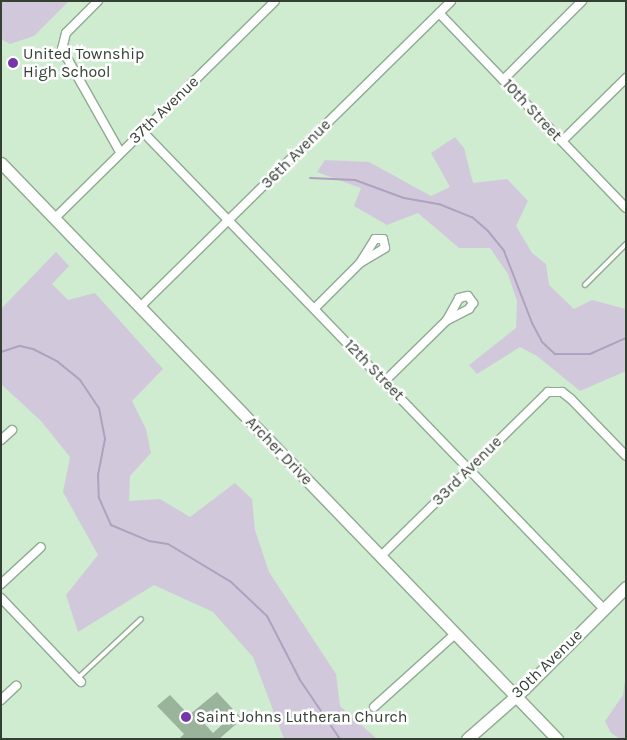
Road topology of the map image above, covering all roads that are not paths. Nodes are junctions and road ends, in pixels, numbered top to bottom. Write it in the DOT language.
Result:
graph roads {
  1 [pos="98,1"];
  2 [pos="275,1"];
  3 [pos="451,1"];
  4 [pos="582,1"];
  5 [pos="438,14"];
  6 [pos="626,78"];
  7 [pos="503,80"];
  8 [pos="142,131"];
  9 [pos="562,141"];
  10 [pos="120,152"];
  11 [pos="1,163"];
  12 [pos="626,208"];
  13 [pos="54,219"];
  14 [pos="229,220"];
  15 [pos="626,244"];
  16 [pos="360,263"];
  17 [pos="585,285"];
  18 [pos="140,307"];
  19 [pos="315,308"];
  20 [pos="447,320"];
  21 [pos="385,381"];
  22 [pos="12,430"];
  23 [pos="1,440"];
  24 [pos="626,456"];
  25 [pos="468,470"];
  26 [pos="41,547"];
  27 [pos="381,556"];
  28 [pos="1,584"];
  29 [pos="626,587"];
  30 [pos="1,598"];
  31 [pos="604,609"];
  32 [pos="140,619"];
  33 [pos="455,634"];
  34 [pos="79,680"];
  35 [pos="16,686"];
  36 [pos="516,696"];
  37 [pos="1,700"];
  38 [pos="374,707"];
  39 [pos="467,739"];
  40 [pos="557,739"];
  1 -- 10 [label="street"];
  2 -- 8 [label="street, 37th Avenue"];
  3 -- 5 [label="street, 36th Avenue"];
  4 -- 7 [label="street"];
  5 -- 7 [label="street, 10th Street"];
  5 -- 14 [label="street, 36th Avenue"];
  6 -- 9 [label="street"];
  7 -- 9 [label="street, 10th Street"];
  8 -- 10 [label="street, 37th Avenue"];
  8 -- 14 [label="street, 12th Street"];
  9 -- 12 [label="street, 10th Street"];
  10 -- 13 [label="street, 37th Avenue"];
  11 -- 13 [label="street, Archer Drive"];
  13 -- 18 [label="street, Archer Drive"];
  14 -- 18 [label="street, 36th Avenue"];
  14 -- 19 [label="street, 12th Street"];
  15 -- 17 [label="lane"];
  16 -- 19 [label="street"];
  18 -- 27 [label="street, Archer Drive"];
  19 -- 21 [label="street, 12th Street"];
  20 -- 21 [label="street"];
  21 -- 25 [label="street, 12th Street"];
  22 -- 23 [label="street"];
  24 -- 25 [label="street, 33rd Avenue"];
  25 -- 27 [label="street, 33rd Avenue"];
  25 -- 31 [label="street, 12th Street"];
  26 -- 28 [label="street"];
  27 -- 33 [label="street, Archer Drive"];
  29 -- 31 [label="street, 30th Avenue"];
  30 -- 34 [label="street"];
  31 -- 36 [label="street, 30th Avenue"];
  32 -- 34 [label="lane"];
  33 -- 36 [label="street, Archer Drive"];
  33 -- 38 [label="street"];
  35 -- 37 [label="street"];
  36 -- 39 [label="street, 30th Avenue"];
  36 -- 40 [label="street, Archer Drive"];
}
